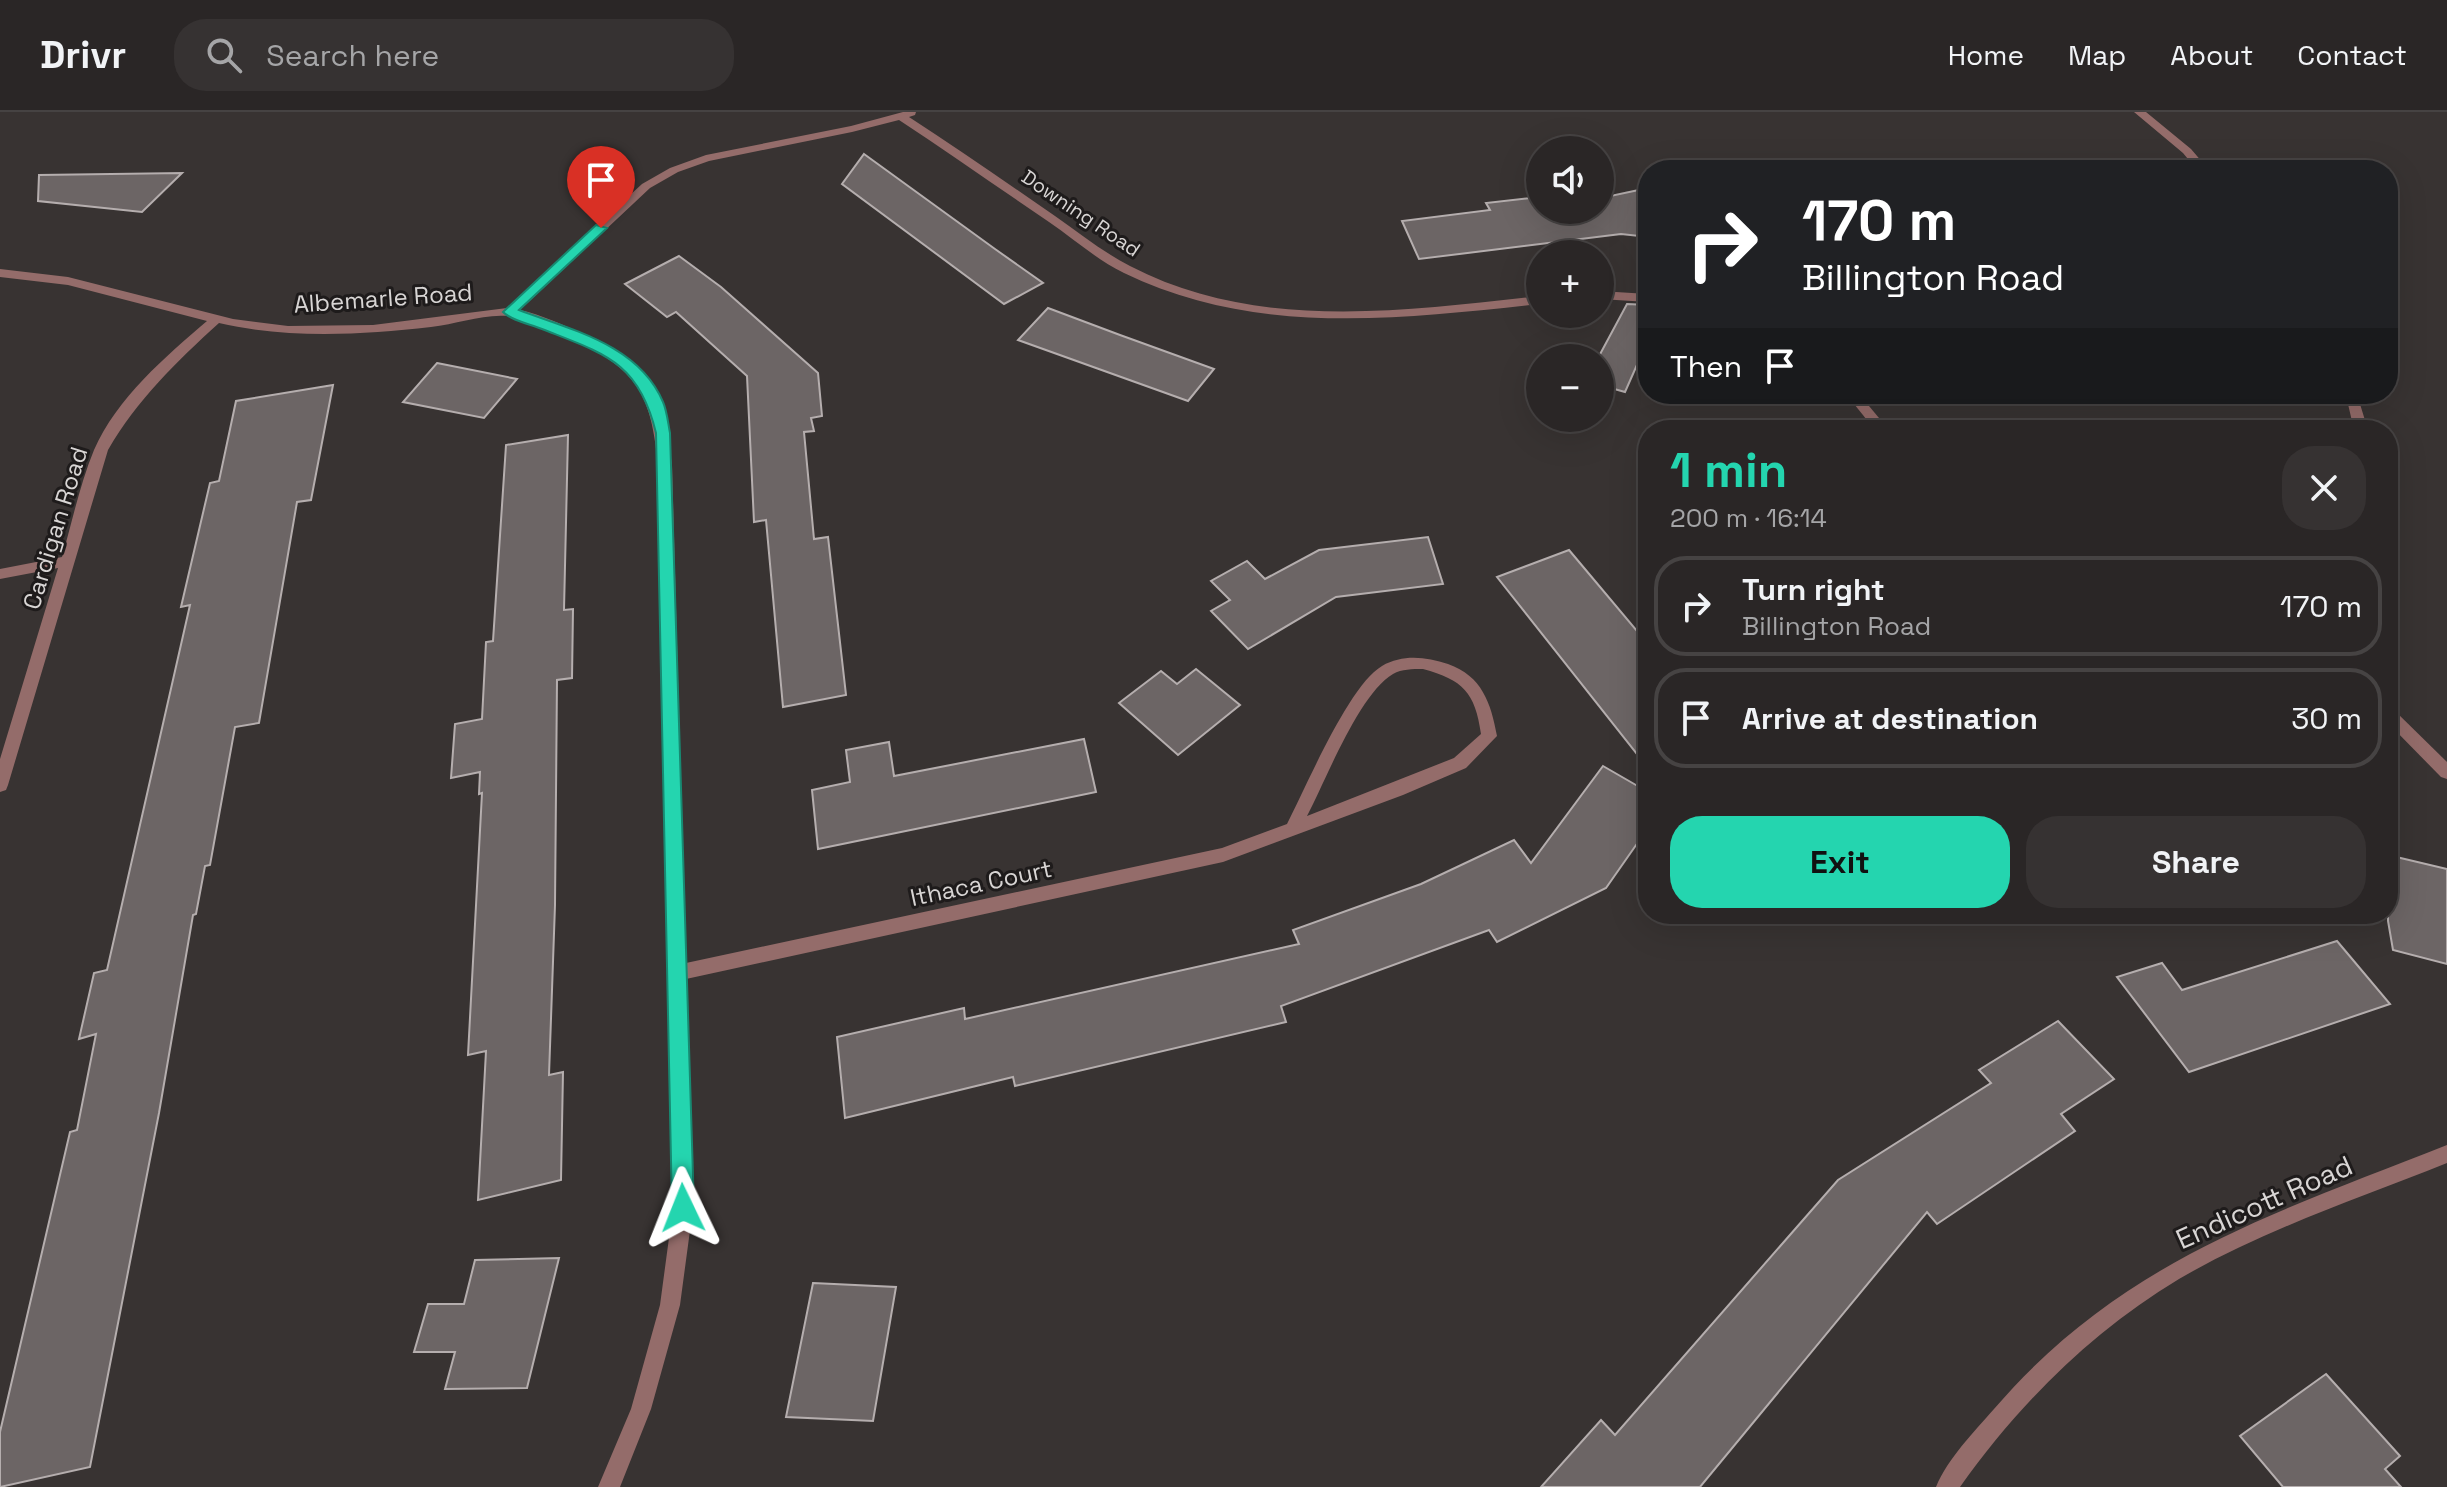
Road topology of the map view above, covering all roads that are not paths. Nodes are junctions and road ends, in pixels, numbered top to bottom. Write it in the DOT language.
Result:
graph roads {
  1 [pos="2139,112"];
  2 [pos="907,114"];
  3 [pos="2195,160"];
  4 [pos="0,273"];
  5 [pos="1614,296"];
  6 [pos="1638,297"];
  7 [pos="1526,301"];
  8 [pos="510,312"];
  9 [pos="215,320"];
  10 [pos="1860,404"];
  11 [pos="1874,420"];
  12 [pos="67,561"];
  13 [pos="0,574"];
  14 [pos="2398,723"];
  15 [pos="2447,772"];
  16 [pos="0,785"];
  17 [pos="1293,829"];
  18 [pos="676,973"];
  19 [pos="2447,1154"];
  20 [pos="609,1487"];
  21 [pos="1947,1487"];
  1 -- 3 [label="street"];
  2 -- 7 [label="street, Downing Road"];
  2 -- 8 [label="street"];
  4 -- 9 [label="street, Albemarle Road"];
  5 -- 6 [label="street"];
  8 -- 9 [label="street, Albemarle Road"];
  8 -- 18 [label="street, Albemarle Road"];
  9 -- 12 [label="street, Cardigan Road"];
  10 -- 11 [label="street"];
  12 -- 13 [label="street"];
  12 -- 16 [label="street, Cardigan Road"];
  14 -- 15 [label="street"];
  17 -- 17 [label="street, Ithaca Court"];
  17 -- 18 [label="street, Ithaca Court"];
  18 -- 20 [label="street, Albemarle Road"];
  19 -- 21 [label="street, Endicott Road"];
}
